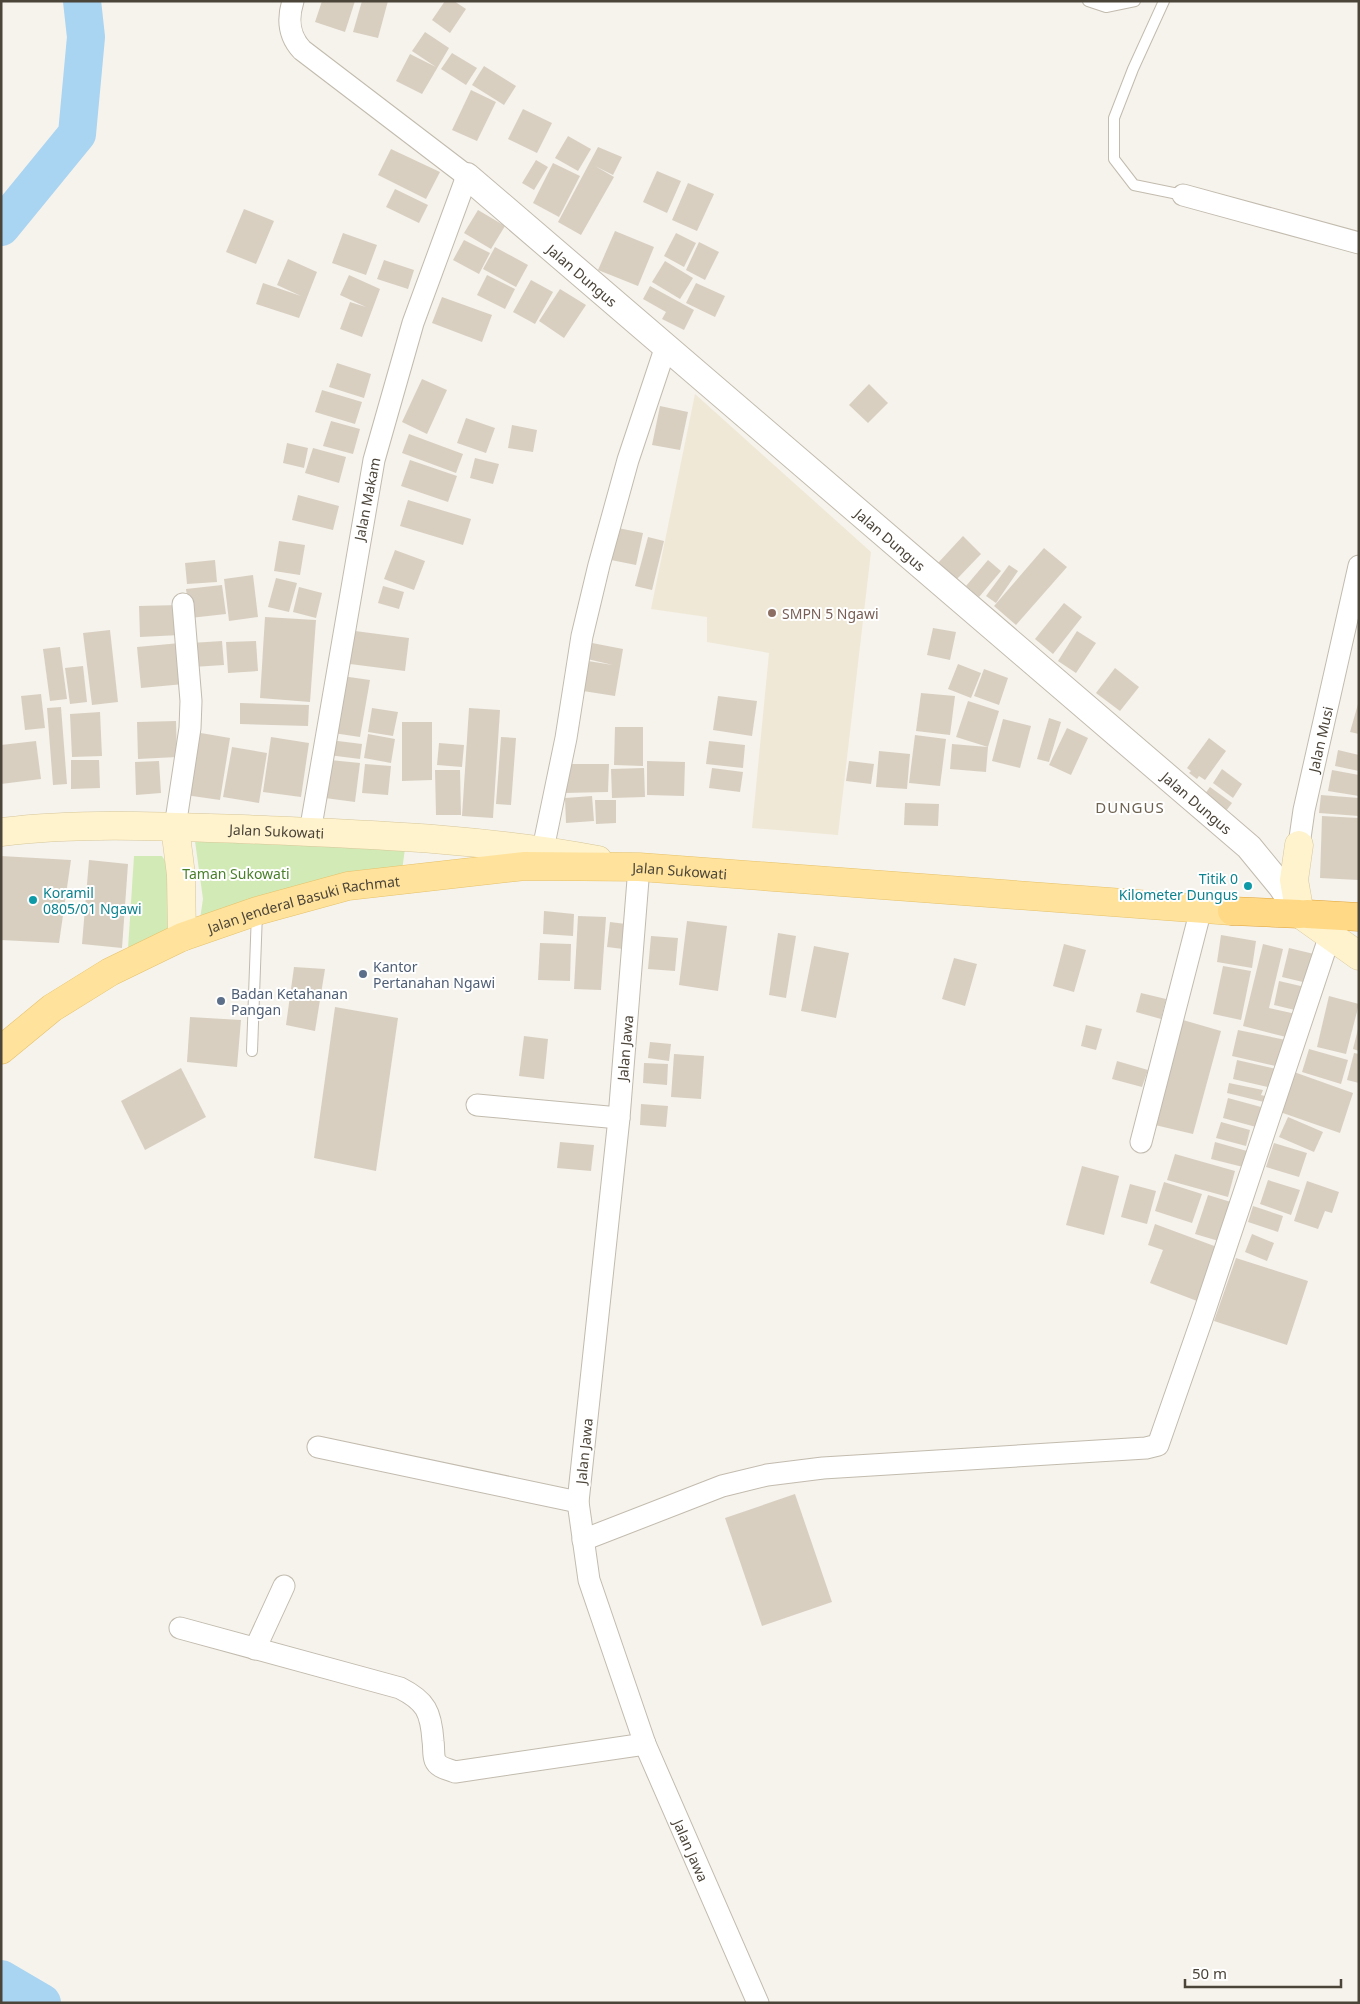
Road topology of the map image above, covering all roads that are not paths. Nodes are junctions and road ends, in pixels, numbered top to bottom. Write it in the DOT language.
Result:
graph roads {
  1 [pos="293,1"];
  2 [pos="1088,1"];
  3 [pos="1135,1"];
  4 [pos="1164,1"];
  5 [pos="467,176"];
  6 [pos="1183,195"];
  7 [pos="1359,243"];
  8 [pos="666,346"];
  9 [pos="1359,566"];
  10 [pos="183,604"];
  11 [pos="175,827"];
  12 [pos="1,832"];
  13 [pos="310,832"];
  14 [pos="1299,845"];
  15 [pos="543,849"];
  16 [pos="639,868"];
  17 [pos="1200,909"];
  18 [pos="258,911"];
  19 [pos="1232,911"];
  20 [pos="1304,914"];
  21 [pos="1359,917"];
  22 [pos="1330,935"];
  23 [pos="182,938"];
  24 [pos="1359,956"];
  25 [pos="1,1050"];
  26 [pos="252,1051"];
  27 [pos="477,1105"];
  28 [pos="619,1118"];
  29 [pos="1141,1142"];
  30 [pos="318,1446"];
  31 [pos="578,1502"];
  32 [pos="583,1540"];
  33 [pos="284,1586"];
  34 [pos="180,1628"];
  35 [pos="255,1649"];
  36 [pos="645,1744"];
  37 [pos="758,2003"];
  1 -- 5 [label="street"];
  2 -- 3 [label="lane"];
  4 -- 6 [label="lane"];
  5 -- 8 [label="street, Jalan Dungus"];
  5 -- 13 [label="street, Jalan Makam"];
  6 -- 7 [label="street"];
  8 -- 15 [label="street"];
  8 -- 20 [label="street, Jalan Dungus"];
  9 -- 14 [label="street, Jalan Musi"];
  10 -- 11 [label="street"];
  11 -- 12 [label="main road, Jalan Sukowati"];
  11 -- 13 [label="main road, Jalan Sukowati"];
  11 -- 23 [label="main road"];
  13 -- 15 [label="main road, Jalan Sukowati"];
  14 -- 20 [label="main road, Jalan Musi"];
  15 -- 16 [label="main road, Jalan Sukowati"];
  16 -- 17 [label="main road, Jalan Sukowati"];
  16 -- 18 [label="main road, Jalan Jenderal Basuki Rachmat"];
  16 -- 28 [label="street, Jalan Jawa"];
  17 -- 19 [label="main road, Jalan Sukowati"];
  17 -- 29 [label="street"];
  18 -- 23 [label="main road, Jalan Jenderal Basuki Rachmat"];
  18 -- 26 [label="lane"];
  19 -- 20 [label="highway, Jalan Sukowati"];
  20 -- 21 [label="highway, Jalan Sukowati"];
  20 -- 22 [label="main road"];
  22 -- 24 [label="main road"];
  22 -- 32 [label="street"];
  23 -- 25 [label="main road, Jalan Jenderal Basuki Rachmat"];
  27 -- 28 [label="street"];
  28 -- 31 [label="street, Jalan Jawa"];
  30 -- 31 [label="street"];
  31 -- 32 [label="street, Jalan Jawa"];
  32 -- 36 [label="street, Jalan Jawa"];
  33 -- 35 [label="street"];
  34 -- 35 [label="street"];
  35 -- 36 [label="street"];
  36 -- 37 [label="street, Jalan Jawa"];
}
